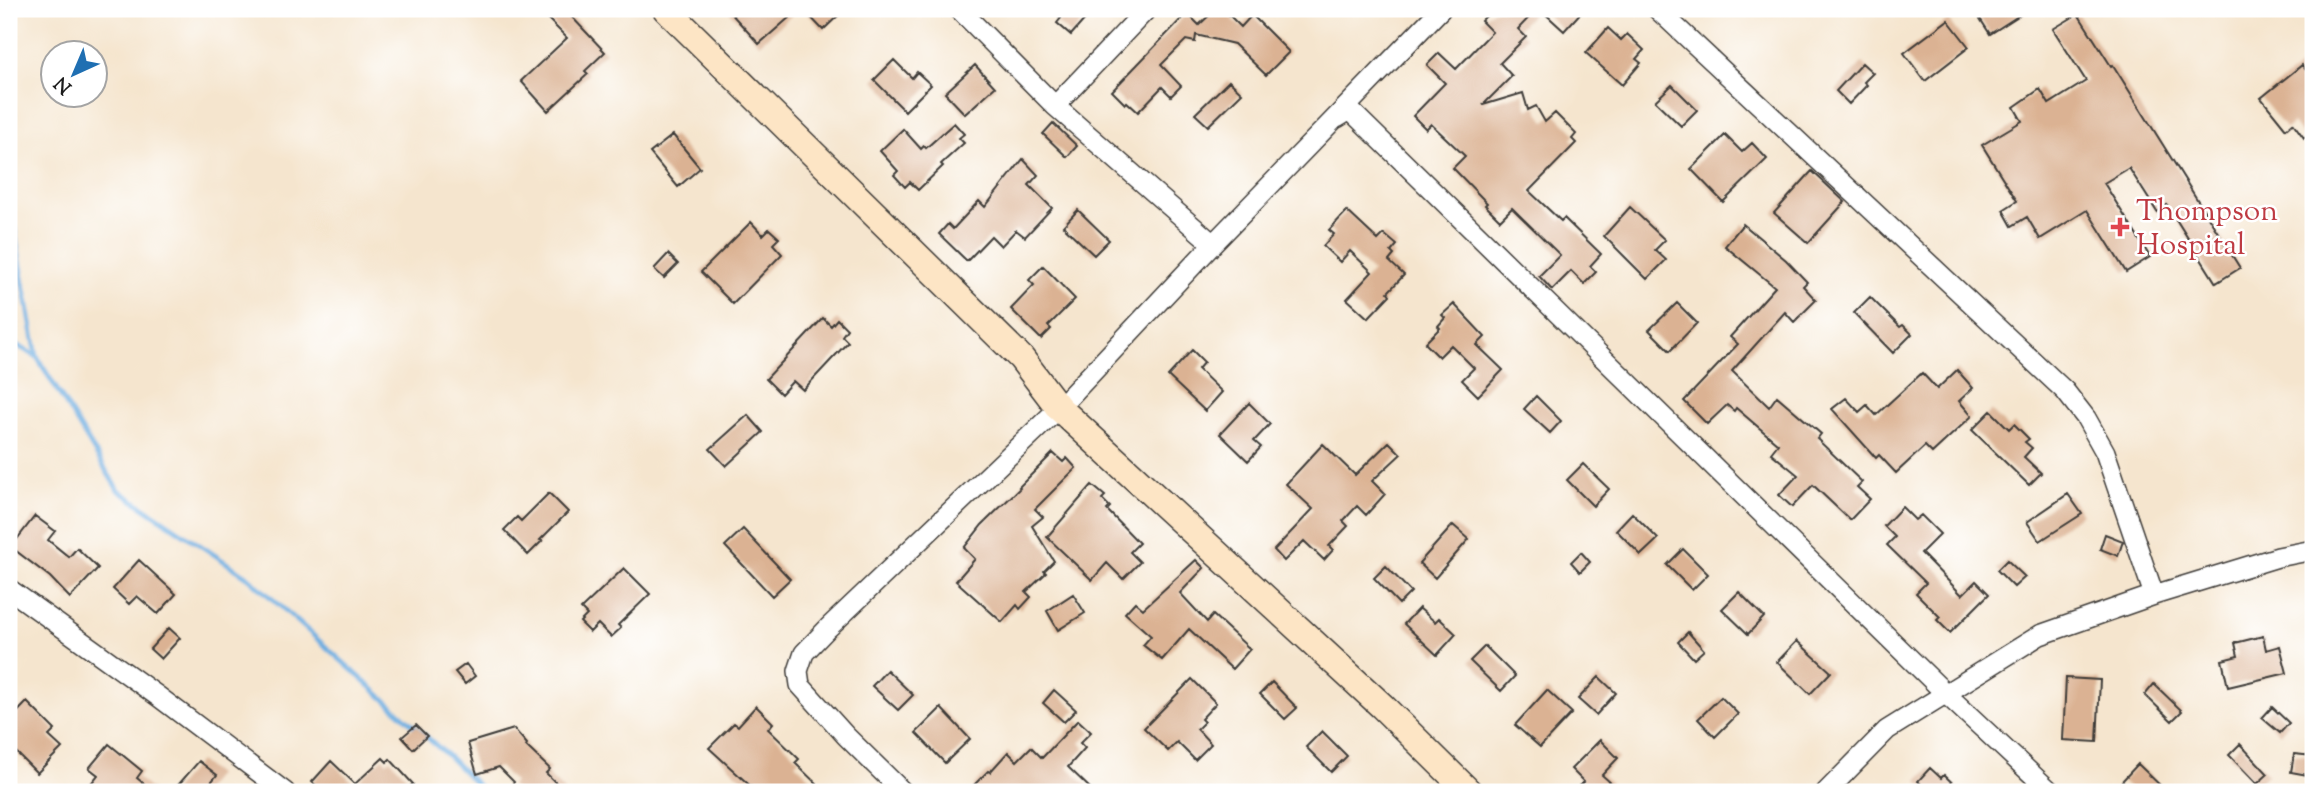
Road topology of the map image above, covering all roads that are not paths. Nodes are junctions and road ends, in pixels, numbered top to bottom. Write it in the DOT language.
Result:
graph roads {
  1 [pos="666,9"];
  2 [pos="959,9"];
  3 [pos="1147,9"];
  4 [pos="1441,9"];
  5 [pos="1657,9"];
  6 [pos="1055,106"];
  7 [pos="1336,119"];
  8 [pos="1213,244"];
  9 [pos="1059,408"];
  10 [pos="2313,550"];
  11 [pos="9,589"];
  12 [pos="2154,595"];
  13 [pos="1945,693"];
  14 [pos="285,792"];
  15 [pos="903,792"];
  16 [pos="1468,792"];
  17 [pos="1826,792"];
  18 [pos="2051,792"];
  1 -- 9 [label="street"];
  2 -- 6 [label="street"];
  3 -- 6 [label="street"];
  4 -- 7 [label="street"];
  5 -- 12 [label="street"];
  6 -- 8 [label="street"];
  7 -- 8 [label="street"];
  7 -- 13 [label="street"];
  8 -- 9 [label="street"];
  9 -- 15 [label="street"];
  9 -- 16 [label="street"];
  10 -- 12 [label="street"];
  11 -- 14 [label="street"];
  12 -- 13 [label="street"];
  13 -- 17 [label="street"];
  13 -- 18 [label="street"];
}
